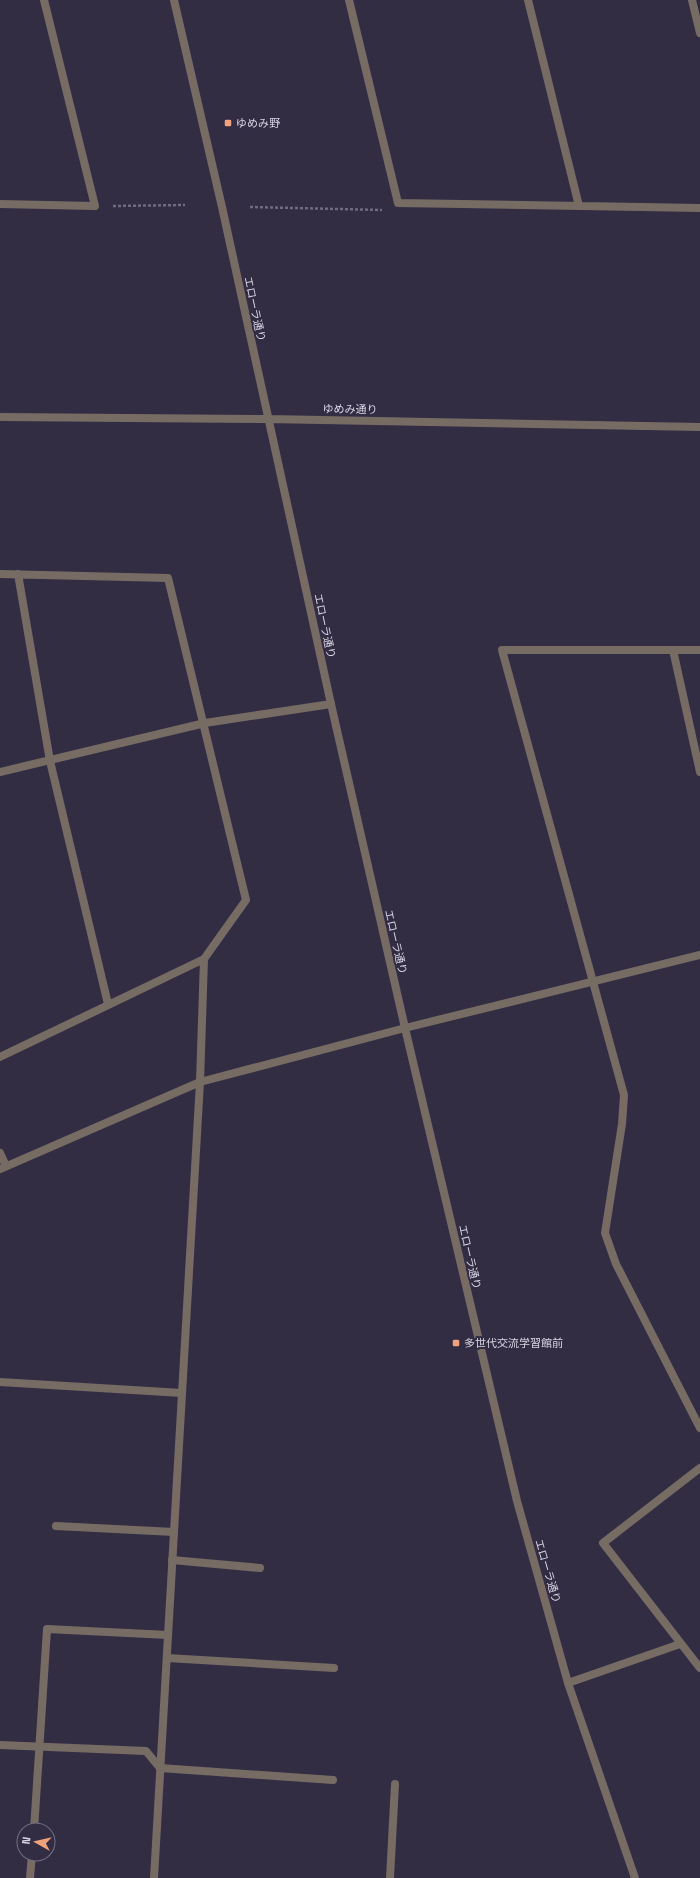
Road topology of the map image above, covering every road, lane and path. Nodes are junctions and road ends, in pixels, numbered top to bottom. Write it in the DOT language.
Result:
graph roads {
  1 [pos="44,0"];
  2 [pos="174,0"];
  3 [pos="349,0"];
  4 [pos="528,0"];
  5 [pos="692,0"];
  6 [pos="700,33"];
  7 [pos="398,203"];
  8 [pos="0,204"];
  9 [pos="186,205"];
  10 [pos="95,206"];
  11 [pos="579,206"];
  12 [pos="250,207"];
  13 [pos="700,208"];
  14 [pos="0,417"];
  15 [pos="268,419"];
  16 [pos="700,427"];
  17 [pos="0,574"];
  18 [pos="18,574"];
  19 [pos="672,650"];
  20 [pos="700,650"];
  21 [pos="331,704"];
  22 [pos="205,723"];
  23 [pos="50,761"];
  24 [pos="0,772"];
  25 [pos="700,772"];
  26 [pos="700,955"];
  27 [pos="204,959"];
  28 [pos="592,981"];
  29 [pos="108,1004"];
  30 [pos="405,1028"];
  31 [pos="0,1057"];
  32 [pos="200,1082"];
  33 [pos="0,1153"];
  34 [pos="3,1167"];
  35 [pos="0,1382"];
  36 [pos="182,1393"];
  37 [pos="700,1428"];
  38 [pos="700,1468"];
  39 [pos="56,1526"];
  40 [pos="174,1532"];
  41 [pos="172,1560"];
  42 [pos="260,1568"];
  43 [pos="168,1635"];
  44 [pos="680,1644"];
  45 [pos="167,1658"];
  46 [pos="334,1668"];
  47 [pos="700,1668"];
  48 [pos="568,1683"];
  49 [pos="0,1746"];
  50 [pos="39,1748"];
  51 [pos="160,1768"];
  52 [pos="333,1780"];
  53 [pos="395,1784"];
  54 [pos="34,1822"];
  55 [pos="31,1862"];
  56 [pos="30,1878"];
  57 [pos="154,1878"];
  58 [pos="390,1878"];
  59 [pos="635,1878"];
  1 -- 10 [label="street"];
  2 -- 15 [label="street, エローラ通り"];
  3 -- 7 [label="street"];
  4 -- 11 [label="street"];
  5 -- 6 [label="street"];
  7 -- 11 [label="street"];
  7 -- 12 [label="path"];
  8 -- 10 [label="street"];
  9 -- 10 [label="path"];
  11 -- 13 [label="street"];
  14 -- 15 [label="street, ゆめみ通り"];
  15 -- 16 [label="street, ゆめみ通り"];
  15 -- 21 [label="street, エローラ通り"];
  17 -- 18 [label="street"];
  18 -- 22 [label="street"];
  18 -- 23 [label="street"];
  19 -- 20 [label="street"];
  19 -- 25 [label="street"];
  19 -- 28 [label="street"];
  21 -- 22 [label="street"];
  21 -- 30 [label="street, エローラ通り"];
  22 -- 23 [label="street"];
  22 -- 27 [label="street"];
  23 -- 24 [label="street"];
  23 -- 29 [label="street"];
  26 -- 28 [label="street"];
  27 -- 29 [label="street"];
  27 -- 32 [label="street"];
  28 -- 30 [label="street"];
  28 -- 37 [label="street"];
  29 -- 31 [label="street"];
  30 -- 32 [label="street"];
  30 -- 48 [label="street, エローラ通り"];
  32 -- 34 [label="street"];
  32 -- 36 [label="street"];
  33 -- 34 [label="street"];
  35 -- 36 [label="street"];
  36 -- 40 [label="street"];
  38 -- 44 [label="street"];
  39 -- 40 [label="street"];
  40 -- 41 [label="street"];
  41 -- 42 [label="street"];
  41 -- 43 [label="street"];
  43 -- 45 [label="street"];
  43 -- 50 [label="street"];
  44 -- 47 [label="street"];
  44 -- 48 [label="street"];
  45 -- 46 [label="street"];
  45 -- 51 [label="street"];
  48 -- 59 [label="street, エローラ通り"];
  49 -- 50 [label="street"];
  50 -- 51 [label="street"];
  50 -- 54 [label="street"];
  51 -- 52 [label="street"];
  51 -- 57 [label="street"];
  53 -- 58 [label="street"];
  55 -- 56 [label="street"];
}
